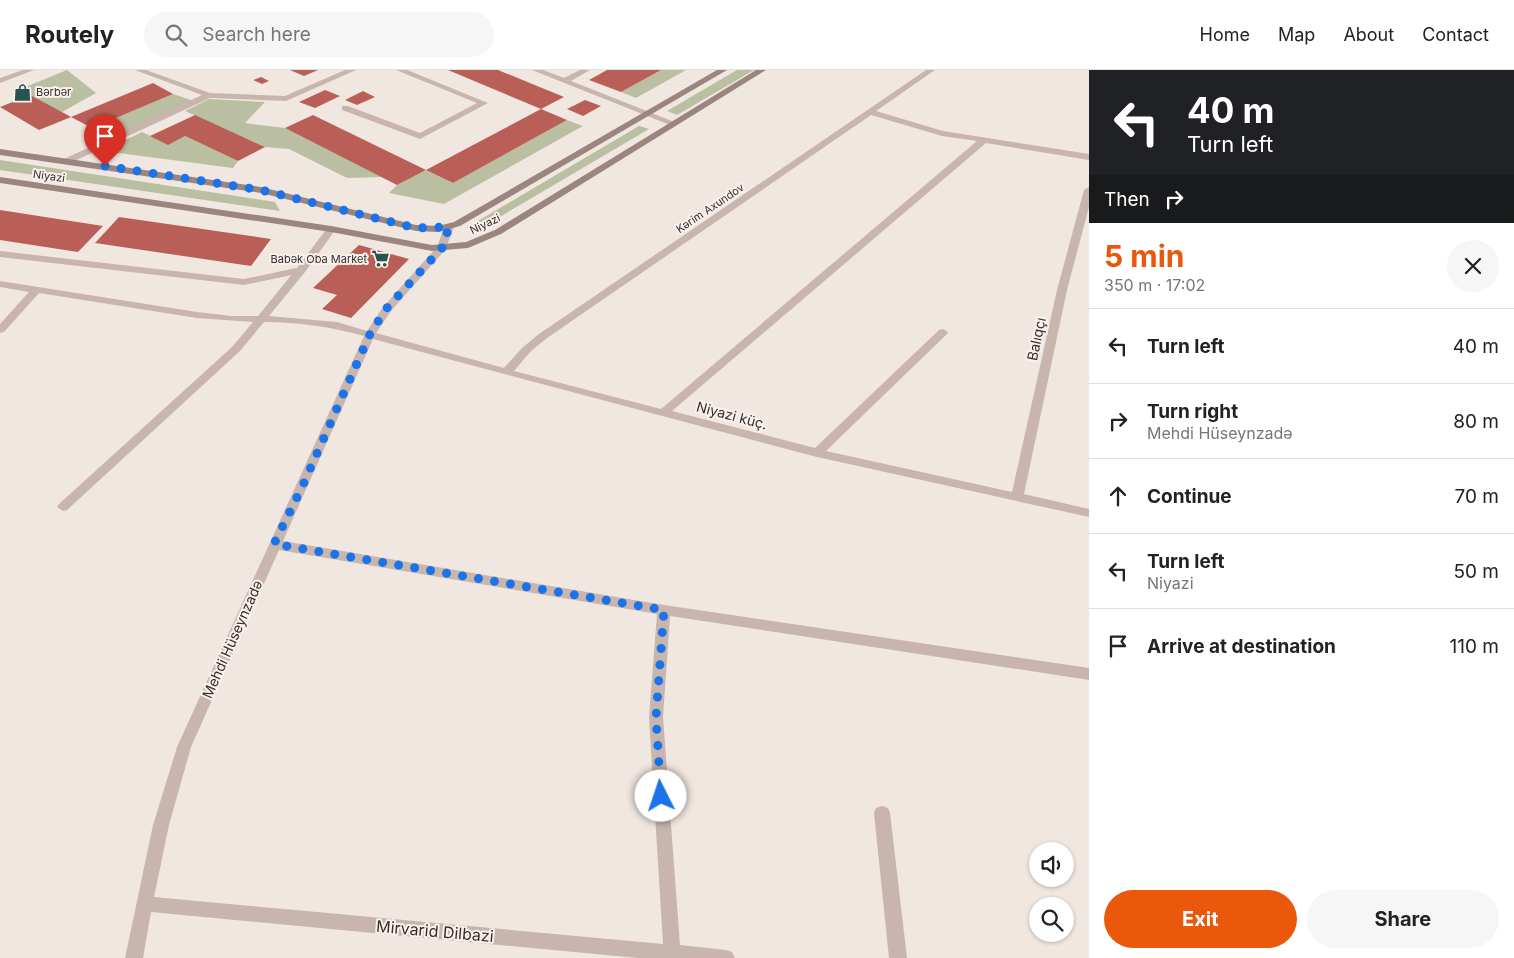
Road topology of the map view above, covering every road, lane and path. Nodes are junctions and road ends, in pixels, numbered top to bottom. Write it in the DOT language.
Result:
graph roads {
  1 [pos="30,70"];
  2 [pos="139,70"];
  3 [pos="352,70"];
  4 [pos="400,70"];
  5 [pos="536,70"];
  6 [pos="586,70"];
  7 [pos="724,70"];
  8 [pos="762,70"];
  9 [pos="931,70"];
  10 [pos="0,80"];
  11 [pos="564,81"];
  12 [pos="209,95"];
  13 [pos="345,108"];
  14 [pos="869,112"];
  15 [pos="647,113"];
  16 [pos="673,123"];
  17 [pos="983,141"];
  18 [pos="0,152"];
  19 [pos="1089,157"];
  20 [pos="67,161"];
  21 [pos="0,180"];
  22 [pos="1089,190"];
  23 [pos="449,227"];
  24 [pos="331,229"];
  25 [pos="442,248"];
  26 [pos="0,254"];
  27 [pos="301,270"];
  28 [pos="0,284"];
  29 [pos="38,289"];
  30 [pos="261,319"];
  31 [pos="0,330"];
  32 [pos="943,332"];
  33 [pos="370,334"];
  34 [pos="507,372"];
  35 [pos="664,412"];
  36 [pos="817,453"];
  37 [pos="1017,496"];
  38 [pos="63,508"];
  39 [pos="1089,513"];
  40 [pos="274,544"];
  41 [pos="664,610"];
  42 [pos="1089,674"];
  43 [pos="882,813"];
  44 [pos="144,904"];
  45 [pos="672,952"];
  46 [pos="134,958"];
  47 [pos="724,958"];
  48 [pos="898,958"];
  1 -- 10 [label="street"];
  2 -- 12 [label="street"];
  3 -- 12 [label="street"];
  4 -- 13 [label="street"];
  5 -- 11 [label="street"];
  6 -- 11 [label="street"];
  7 -- 15 [label="main road, Niyazi"];
  8 -- 16 [label="main road, Niyazi"];
  9 -- 14 [label="street, Kərim Axundov"];
  11 -- 15 [label="street"];
  12 -- 20 [label="street"];
  14 -- 17 [label="street"];
  14 -- 34 [label="street, Kərim Axundov"];
  15 -- 16 [label="street"];
  15 -- 23 [label="main road, Niyazi"];
  16 -- 25 [label="main road, Niyazi"];
  17 -- 19 [label="street"];
  17 -- 35 [label="street"];
  18 -- 20 [label="main road, Niyazi"];
  20 -- 23 [label="main road, Niyazi"];
  21 -- 24 [label="main road, Niyazi"];
  22 -- 37 [label="street, Balıqçı"];
  23 -- 25 [label="street"];
  24 -- 25 [label="main road, Niyazi"];
  24 -- 27 [label="street"];
  25 -- 33 [label="street, Mehdi Hüseynzadə"];
  26 -- 27 [label="street"];
  27 -- 30 [label="street"];
  28 -- 29 [label="street, Niyazi küç."];
  29 -- 30 [label="street, Niyazi küç."];
  29 -- 31 [label="street"];
  30 -- 33 [label="street, Niyazi küç."];
  30 -- 38 [label="street"];
  32 -- 36 [label="street"];
  33 -- 34 [label="street, Niyazi küç."];
  33 -- 40 [label="street, Mehdi Hüseynzadə"];
  34 -- 35 [label="street, Niyazi küç."];
  35 -- 36 [label="street, Niyazi küç."];
  36 -- 37 [label="street, Niyazi küç."];
  37 -- 39 [label="street, Niyazi küç."];
  40 -- 41 [label="street"];
  40 -- 44 [label="street, Mehdi Hüseynzadə"];
  41 -- 42 [label="street"];
  41 -- 45 [label="street"];
  43 -- 48 [label="street"];
  44 -- 45 [label="street, Mirvarid Dilbazi"];
  44 -- 46 [label="street, Mehdi Hüseynzadə"];
  45 -- 47 [label="street, Mirvarid Dilbazi"];
}
